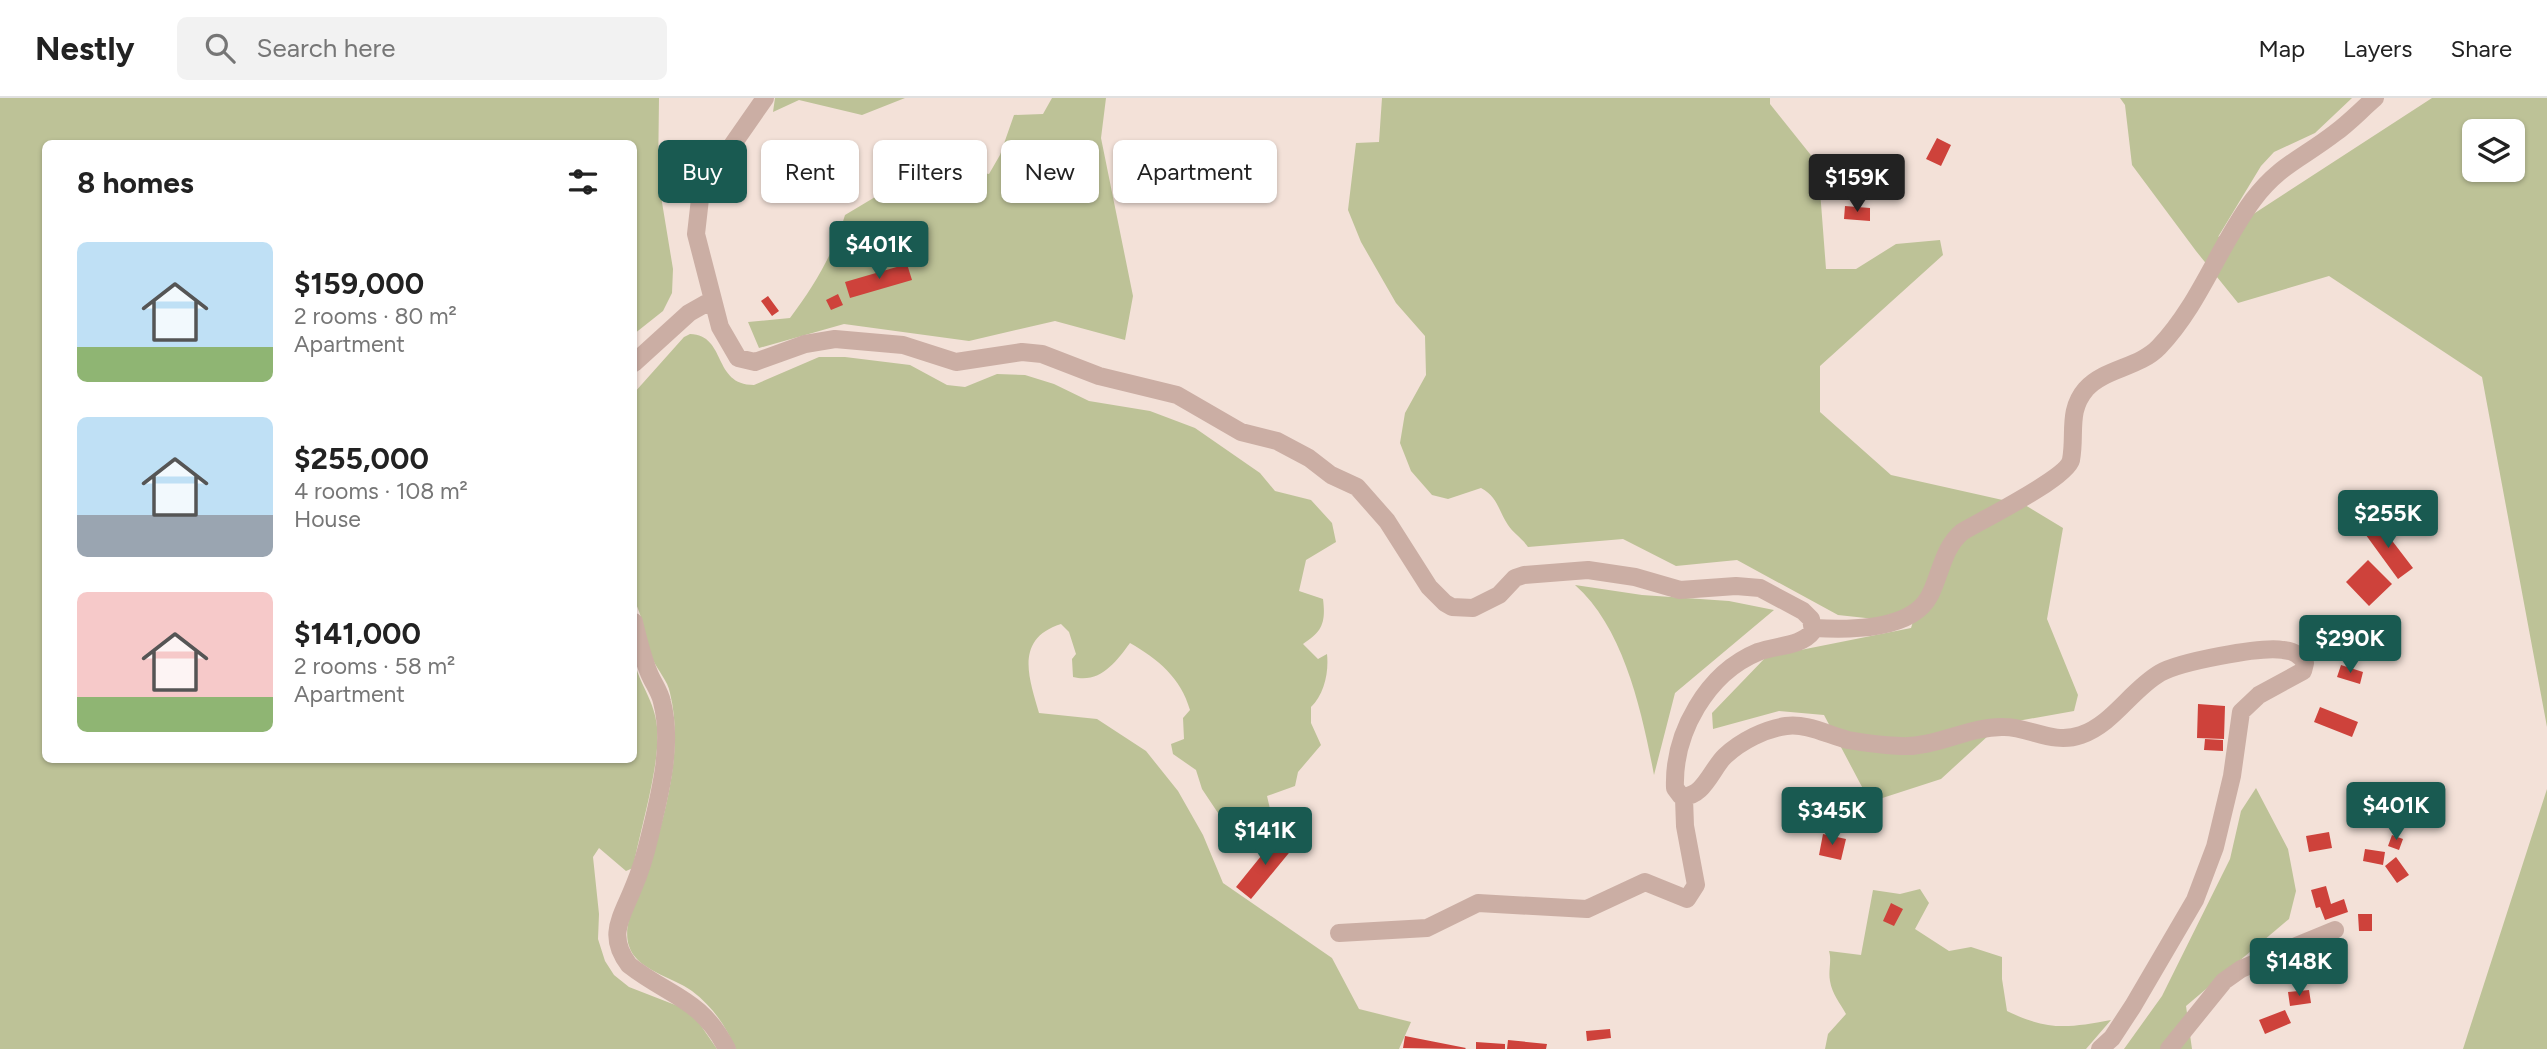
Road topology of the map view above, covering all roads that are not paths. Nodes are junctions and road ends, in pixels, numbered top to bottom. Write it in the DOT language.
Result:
graph roads {
  1 [pos="765,98"];
  2 [pos="2375,98"];
  3 [pos="712,300"];
  4 [pos="637,360"];
  5 [pos="1814,628"];
  6 [pos="637,633"];
  7 [pos="1684,797"];
  8 [pos="2335,930"];
  9 [pos="1339,933"];
  10 [pos="727,1049"];
  11 [pos="2100,1049"];
  12 [pos="2169,1049"];
  1 -- 3 [label="street"];
  2 -- 5 [label="street"];
  3 -- 4 [label="street"];
  3 -- 5 [label="street"];
  5 -- 7 [label="street"];
  6 -- 10 [label="street"];
  7 -- 9 [label="street"];
  7 -- 11 [label="street"];
  8 -- 12 [label="street"];
}
